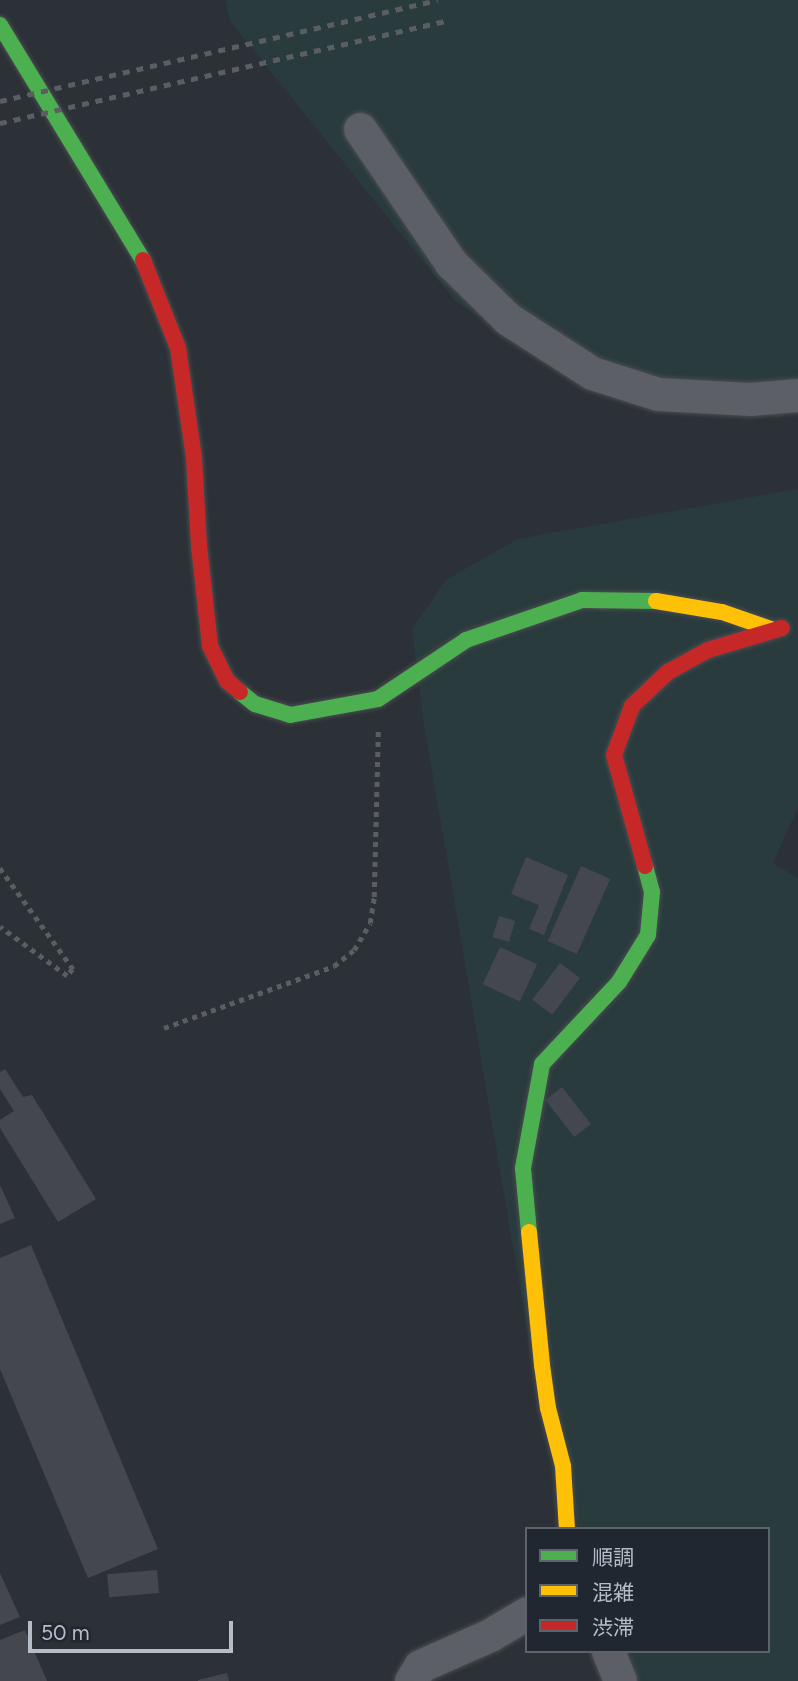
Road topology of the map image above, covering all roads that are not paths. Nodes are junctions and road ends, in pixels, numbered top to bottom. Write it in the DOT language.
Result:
graph roads {
  1 [pos="0,24"];
  2 [pos="360,130"];
  3 [pos="798,396"];
  4 [pos="798,625"];
  5 [pos="774,630"];
  6 [pos="567,1527"];
  7 [pos="525,1614"];
  8 [pos="609,1653"];
  9 [pos="411,1681"];
  10 [pos="620,1681"];
  1 -- 5 [label="street"];
  2 -- 3 [label="street"];
  4 -- 5 [label="street"];
  5 -- 6 [label="street"];
  7 -- 9 [label="street"];
  8 -- 10 [label="street"];
}
